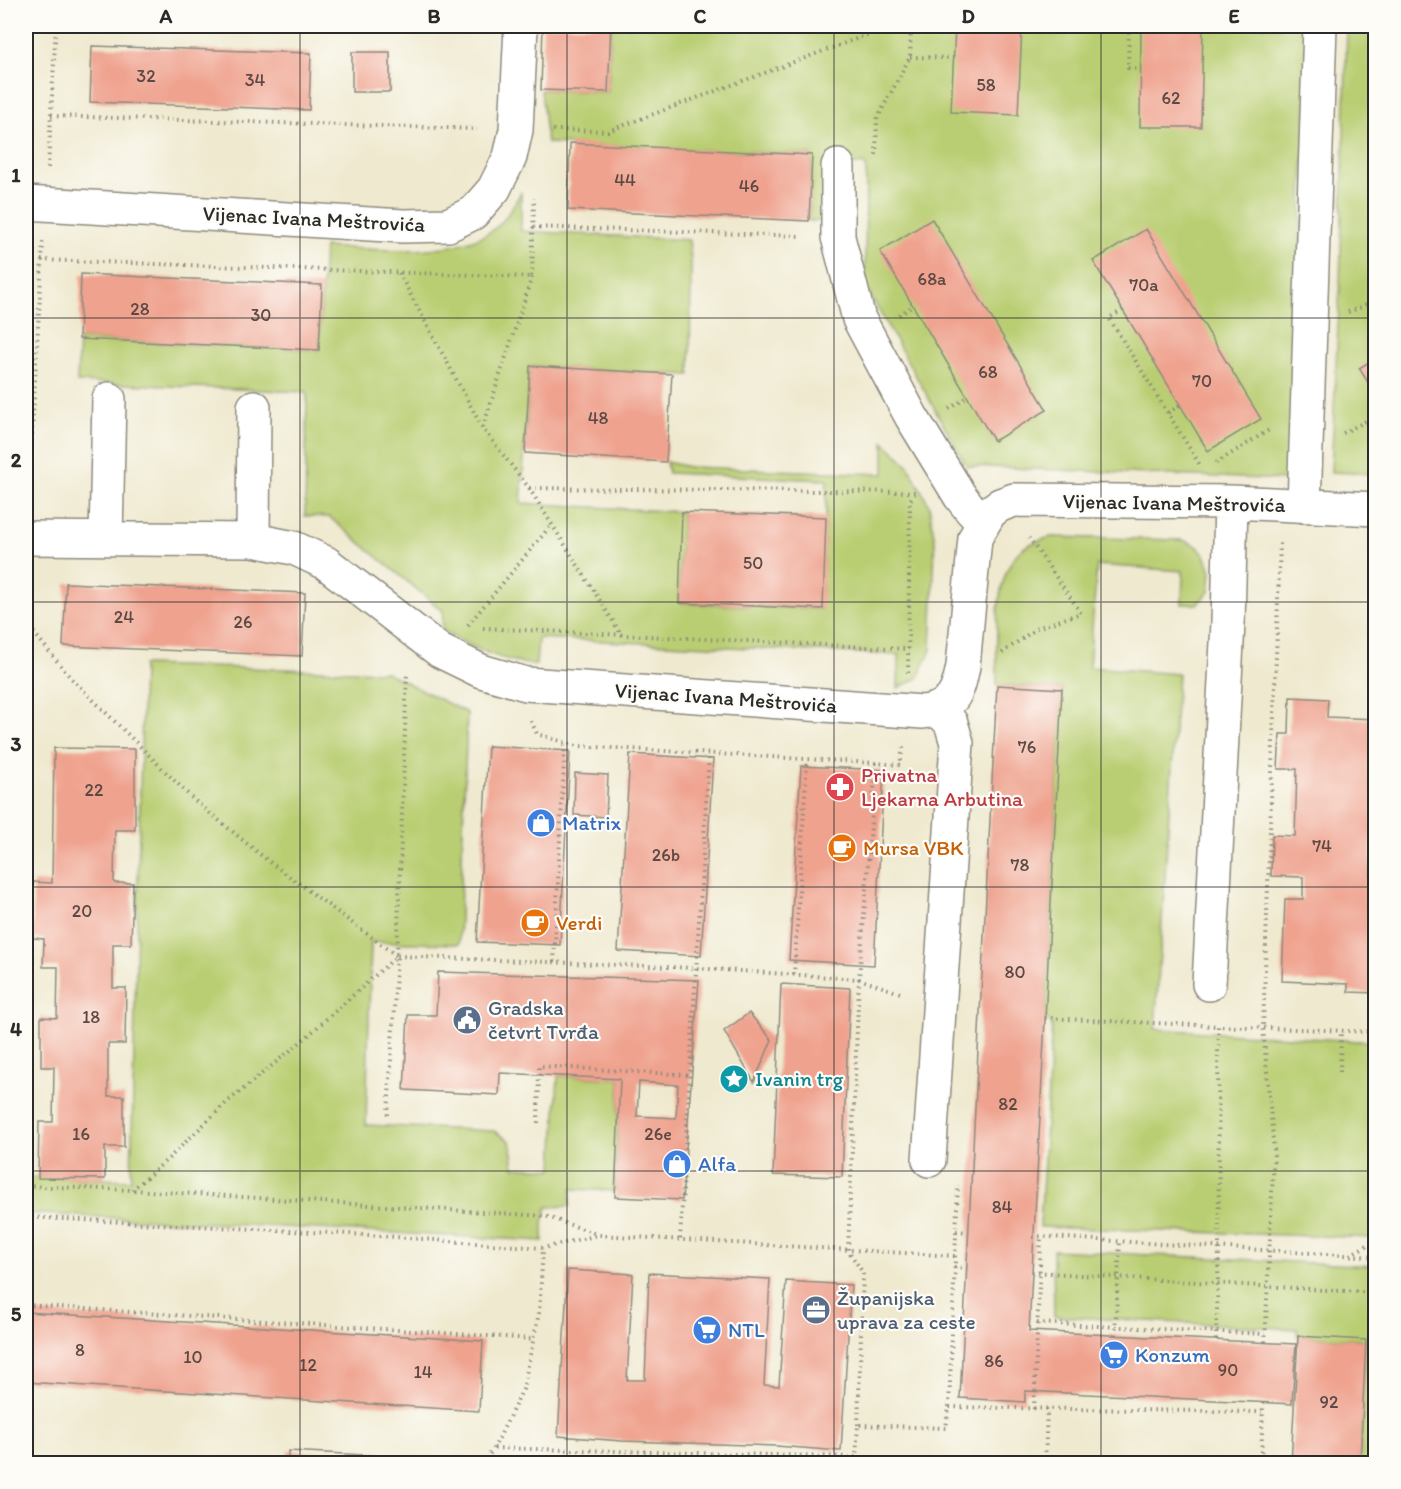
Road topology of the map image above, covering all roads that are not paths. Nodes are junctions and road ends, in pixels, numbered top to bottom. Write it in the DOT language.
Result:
graph roads {
  1 [pos="521,26"];
  2 [pos="1320,26"];
  3 [pos="838,166"];
  4 [pos="36,204"];
  5 [pos="109,399"];
  6 [pos="254,407"];
  7 [pos="1231,502"];
  8 [pos="1304,506"];
  9 [pos="1376,509"];
  10 [pos="983,522"];
  11 [pos="26,538"];
  12 [pos="106,538"];
  13 [pos="253,540"];
  14 [pos="923,711"];
  15 [pos="1209,984"];
  16 [pos="929,1160"];
  1 -- 4 [label="street, Vijenac Ivana Meštrovića"];
  2 -- 8 [label="street, Vijenac Ivana Meštrovića"];
  3 -- 10 [label="street"];
  5 -- 12 [label="street"];
  6 -- 13 [label="street"];
  7 -- 8 [label="street, Vijenac Ivana Meštrovića"];
  7 -- 10 [label="street, Vijenac Ivana Meštrovića"];
  7 -- 15 [label="street"];
  8 -- 9 [label="street, Vijenac Ivana Meštrovića"];
  10 -- 14 [label="street"];
  11 -- 12 [label="street, Vijenac Ivana Meštrovića"];
  12 -- 13 [label="street, Vijenac Ivana Meštrovića"];
  13 -- 14 [label="street, Vijenac Ivana Meštrovića"];
  14 -- 16 [label="street"];
}
